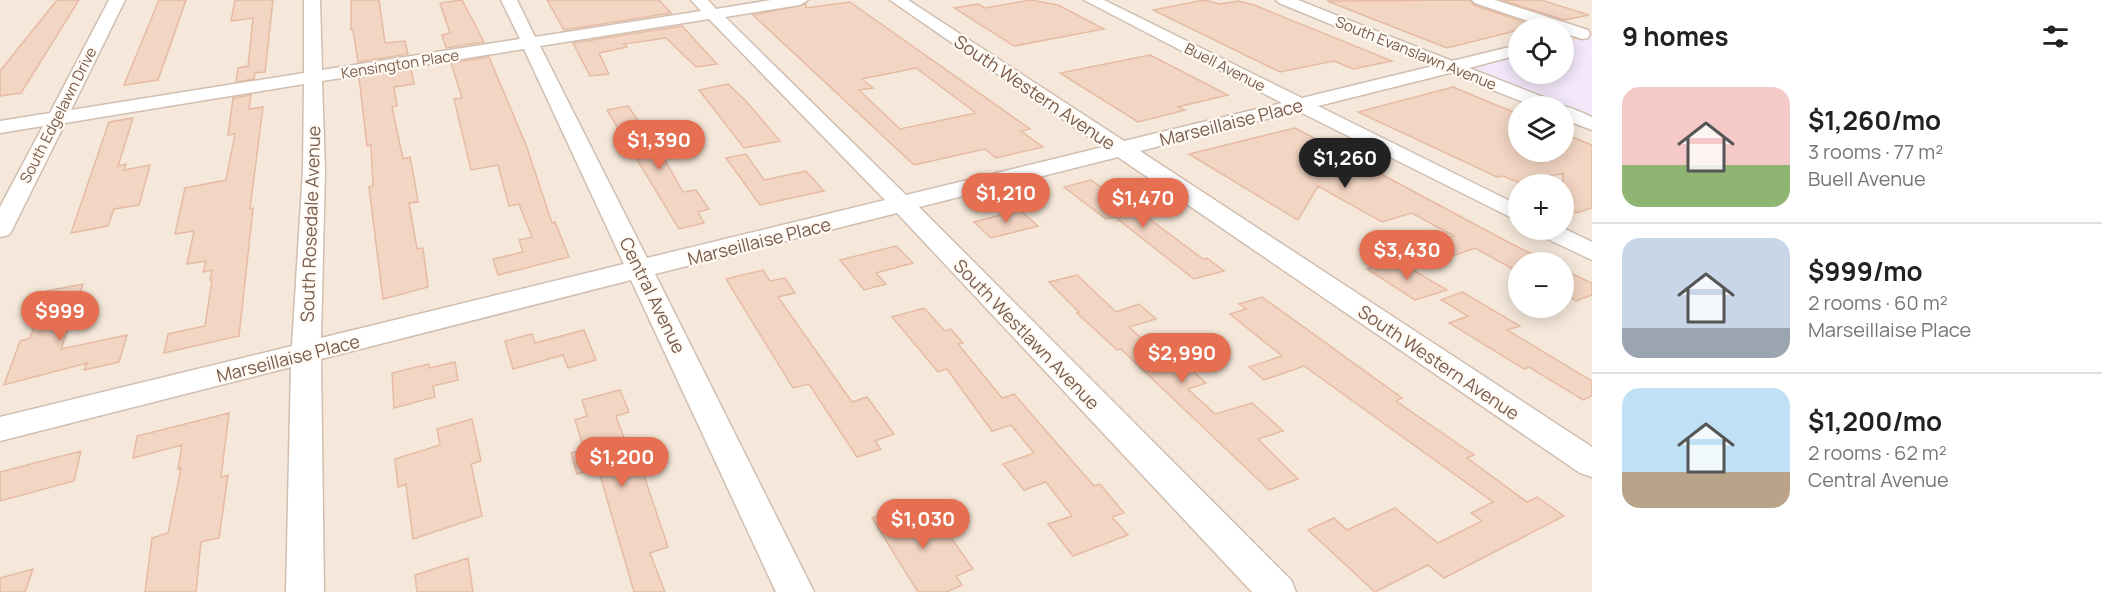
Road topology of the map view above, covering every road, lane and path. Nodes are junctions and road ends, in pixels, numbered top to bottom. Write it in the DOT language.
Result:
graph roads {
  1 [pos="117,0"];
  2 [pos="312,0"];
  3 [pos="509,0"];
  4 [pos="800,0"];
  5 [pos="898,0"];
  6 [pos="1092,0"];
  7 [pos="1284,0"];
  8 [pos="1480,0"];
  9 [pos="706,7"];
  10 [pos="1587,33"];
  11 [pos="530,44"];
  12 [pos="1508,53"];
  13 [pos="1451,67"];
  14 [pos="312,78"];
  15 [pos="1524,96"];
  16 [pos="1301,105"];
  17 [pos="1574,117"];
  18 [pos="56,119"];
  19 [pos="1592,124"];
  20 [pos="0,127"];
  21 [pos="1122,150"];
  22 [pos="903,205"];
  23 [pos="1508,209"];
  24 [pos="0,230"];
  25 [pos="1568,240"];
  26 [pos="1592,252"];
  27 [pos="642,271"];
  28 [pos="306,353"];
  29 [pos="0,429"];
  30 [pos="1592,464"];
  31 [pos="305,592"];
  32 [pos="795,592"];
  33 [pos="1277,592"];
  1 -- 18 [label="street, South Edgelawn Drive"];
  2 -- 14 [label="street, South Rosedale Avenue"];
  3 -- 11 [label="street, Central Avenue"];
  4 -- 9 [label="street, Kensington Place"];
  5 -- 21 [label="street, South Western Avenue"];
  6 -- 16 [label="street, Buell Avenue"];
  7 -- 13 [label="street, South Evanslawn Avenue"];
  8 -- 10 [label="street"];
  9 -- 11 [label="street, Kensington Place"];
  9 -- 22 [label="street, South Westlawn Avenue"];
  11 -- 14 [label="street, Kensington Place"];
  11 -- 27 [label="street, Central Avenue"];
  12 -- 13 [label="street, Marseillaise Place"];
  13 -- 15 [label="street, South Evanslawn Avenue"];
  13 -- 16 [label="street, Marseillaise Place"];
  14 -- 18 [label="street, Kensington Place"];
  14 -- 28 [label="street, South Rosedale Avenue"];
  16 -- 21 [label="street, Marseillaise Place"];
  16 -- 23 [label="street, Buell Avenue"];
  17 -- 19 [label="street"];
  18 -- 20 [label="street, Kensington Place"];
  18 -- 24 [label="street, South Edgelawn Drive"];
  21 -- 22 [label="street, Marseillaise Place"];
  21 -- 30 [label="street, South Western Avenue"];
  22 -- 27 [label="street, Marseillaise Place"];
  22 -- 33 [label="street, South Westlawn Avenue"];
  25 -- 26 [label="street"];
  27 -- 28 [label="street, Marseillaise Place"];
  27 -- 32 [label="street, Central Avenue"];
  28 -- 29 [label="street, Marseillaise Place"];
  28 -- 31 [label="street, South Rosedale Avenue"];
}
